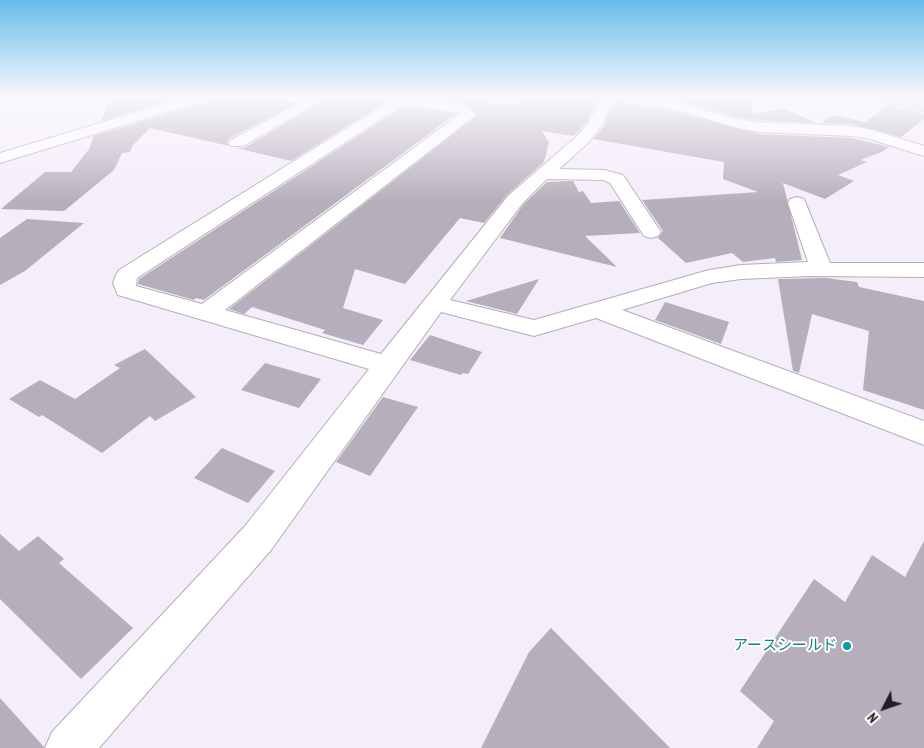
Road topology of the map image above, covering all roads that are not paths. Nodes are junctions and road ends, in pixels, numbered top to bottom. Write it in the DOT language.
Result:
graph roads {
  1 [pos="82,133"];
  2 [pos="256,133"];
  3 [pos="344,133"];
  4 [pos="445,133"];
  5 [pos="589,133"];
  6 [pos="862,133"];
  7 [pos="238,143"];
  8 [pos="924,151"];
  9 [pos="0,158"];
  10 [pos="542,174"];
  11 [pos="797,202"];
  12 [pos="651,232"];
  13 [pos="821,269"];
  14 [pos="924,270"];
  15 [pos="437,304"];
  16 [pos="596,309"];
  17 [pos="205,314"];
  18 [pos="387,365"];
  19 [pos="924,433"];
  20 [pos="68,748"];
  1 -- 9 [label="street"];
  2 -- 7 [label="street"];
  3 -- 17 [label="street"];
  4 -- 17 [label="street"];
  5 -- 10 [label="street"];
  6 -- 8 [label="street"];
  10 -- 12 [label="street"];
  10 -- 15 [label="street"];
  11 -- 13 [label="street"];
  13 -- 14 [label="street"];
  13 -- 16 [label="street"];
  15 -- 16 [label="street"];
  15 -- 18 [label="street"];
  16 -- 19 [label="street"];
  17 -- 18 [label="street"];
  18 -- 20 [label="street"];
}
